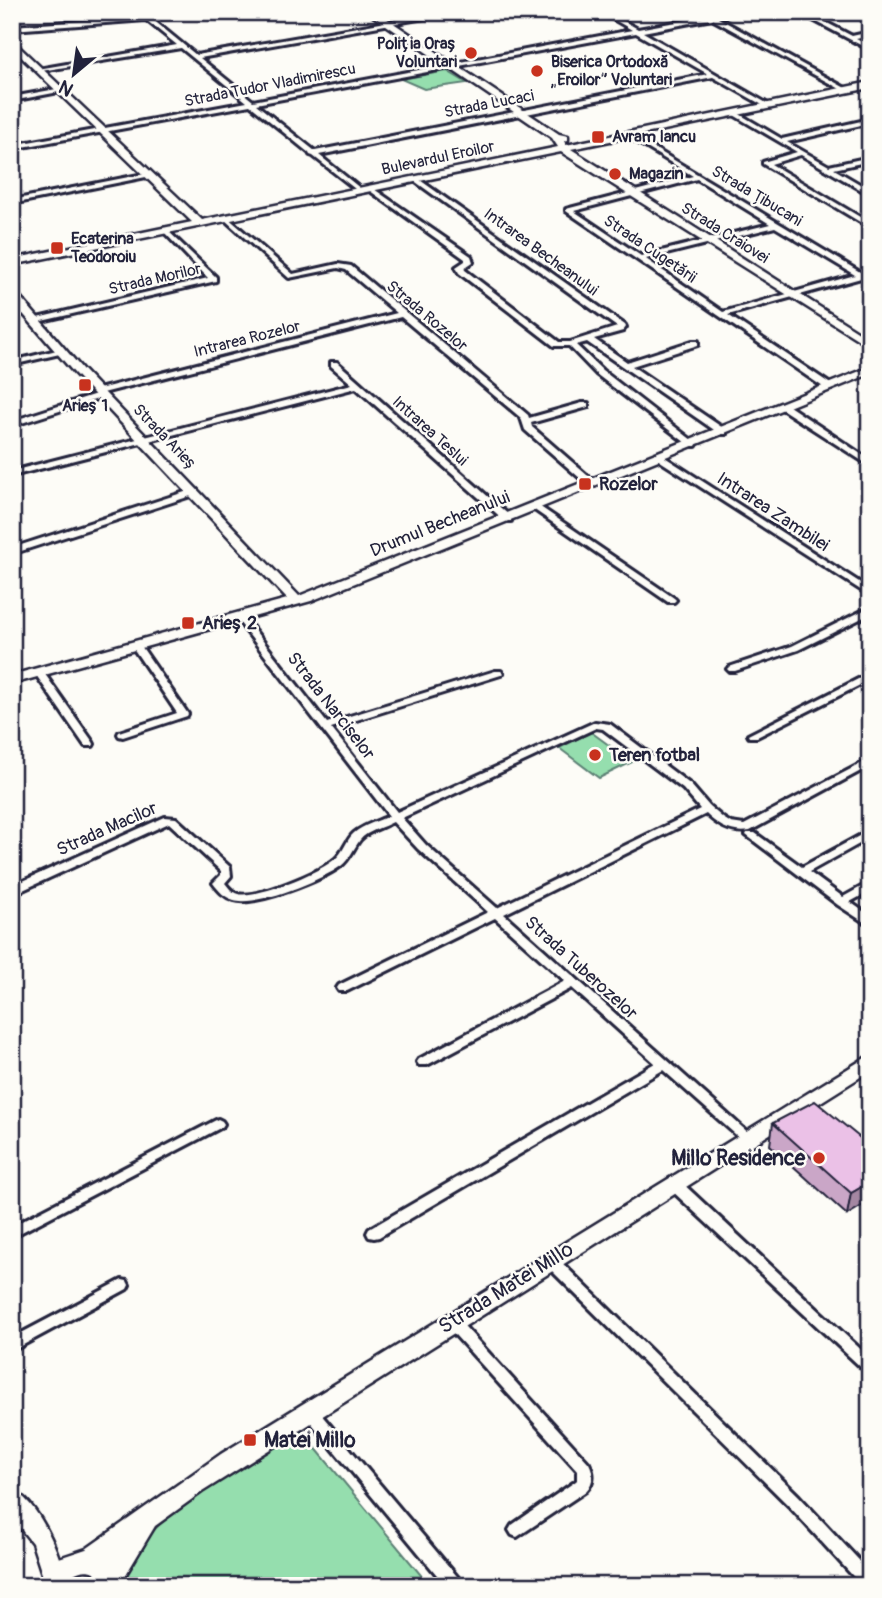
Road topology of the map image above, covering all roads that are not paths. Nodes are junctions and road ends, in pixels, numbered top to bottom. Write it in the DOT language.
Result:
graph roads {
  1 [pos="140,12"];
  2 [pos="226,12"];
  3 [pos="371,12"];
  4 [pos="455,12"];
  5 [pos="514,12"];
  6 [pos="604,12"];
  7 [pos="704,12"];
  8 [pos="740,12"];
  9 [pos="801,12"];
  10 [pos="713,17"];
  11 [pos="147,18"];
  12 [pos="524,19"];
  13 [pos="389,24"];
  14 [pos="12,28"];
  15 [pos="637,31"];
  16 [pos="870,34"];
  17 [pos="851,38"];
  18 [pos="12,43"];
  19 [pos="181,46"];
  20 [pos="870,48"];
  21 [pos="17,54"];
  22 [pos="195,57"];
  23 [pos="451,65"];
  24 [pos="41,69"];
  25 [pos="713,75"];
  26 [pos="870,85"];
  27 [pos="62,90"];
  28 [pos="846,90"];
  29 [pos="12,99"];
  30 [pos="250,103"];
  31 [pos="768,106"];
  32 [pos="520,113"];
  33 [pos="734,113"];
  34 [pos="870,121"];
  35 [pos="103,130"];
  36 [pos="629,135"];
  37 [pos="556,136"];
  38 [pos="781,141"];
  39 [pos="591,143"];
  40 [pos="12,147"];
  41 [pos="564,149"];
  42 [pos="312,153"];
  43 [pos="802,153"];
  44 [pos="870,159"];
  45 [pos="828,168"];
  46 [pos="149,175"];
  47 [pos="698,177"];
  48 [pos="415,179"];
  49 [pos="866,187"];
  50 [pos="364,190"];
  51 [pos="632,193"];
  52 [pos="870,193"];
  53 [pos="12,202"];
  54 [pos="226,218"];
  55 [pos="199,223"];
  56 [pos="777,224"];
  57 [pos="870,226"];
  58 [pos="165,230"];
  59 [pos="708,242"];
  60 [pos="639,259"];
  61 [pos="12,261"];
  62 [pos="861,276"];
  63 [pos="870,281"];
  64 [pos="12,293"];
  65 [pos="792,295"];
  66 [pos="12,314"];
  67 [pos="402,314"];
  68 [pos="722,314"];
  69 [pos="31,316"];
  70 [pos="588,339"];
  71 [pos="695,343"];
  72 [pos="571,344"];
  73 [pos="870,344"];
  74 [pos="61,351"];
  75 [pos="12,363"];
  76 [pos="334,364"];
  77 [pos="627,365"];
  78 [pos="870,370"];
  79 [pos="856,376"];
  80 [pos="357,385"];
  81 [pos="870,385"];
  82 [pos="829,387"];
  83 [pos="99,393"];
  84 [pos="585,405"];
  85 [pos="783,406"];
  86 [pos="526,422"];
  87 [pos="12,424"];
  88 [pos="723,432"];
  89 [pos="145,441"];
  90 [pos="693,444"];
  91 [pos="660,457"];
  92 [pos="870,464"];
  93 [pos="12,474"];
  94 [pos="592,484"];
  95 [pos="194,492"];
  96 [pos="536,507"];
  97 [pos="508,519"];
  98 [pos="12,551"];
  99 [pos="870,593"];
  100 [pos="671,600"];
  101 [pos="297,601"];
  102 [pos="870,604"];
  103 [pos="870,610"];
  104 [pos="239,616"];
  105 [pos="807,634"];
  106 [pos="136,645"];
  107 [pos="732,669"];
  108 [pos="40,672"];
  109 [pos="498,673"];
  110 [pos="870,676"];
  111 [pos="12,680"];
  112 [pos="324,727"];
  113 [pos="122,734"];
  114 [pos="753,735"];
  115 [pos="89,744"];
  116 [pos="870,762"];
  117 [pos="706,810"];
  118 [pos="396,817"];
  119 [pos="748,832"];
  120 [pos="870,834"];
  121 [pos="801,872"];
  122 [pos="870,886"];
  123 [pos="12,891"];
  124 [pos="842,902"];
  125 [pos="494,914"];
  126 [pos="870,922"];
  127 [pos="572,983"];
  128 [pos="343,988"];
  129 [pos="423,1062"];
  130 [pos="870,1062"];
  131 [pos="663,1064"];
  132 [pos="218,1124"];
  133 [pos="748,1139"];
  134 [pos="674,1184"];
  135 [pos="12,1232"];
  136 [pos="374,1233"];
  137 [pos="550,1260"];
  138 [pos="122,1285"];
  139 [pos="451,1321"];
  140 [pos="12,1345"];
  141 [pos="870,1367"];
  142 [pos="309,1410"];
  143 [pos="12,1500"];
  144 [pos="148,1521"];
  145 [pos="517,1530"];
  146 [pos="41,1538"];
  147 [pos="82,1559"];
  148 [pos="52,1581"];
  149 [pos="111,1582"];
  150 [pos="870,1583"];
  151 [pos="456,1586"];
  1 -- 11 [label="street"];
  2 -- 11 [label="street"];
  3 -- 13 [label="street"];
  4 -- 13 [label="street"];
  5 -- 12 [label="street"];
  6 -- 15 [label="street"];
  7 -- 10 [label="street"];
  8 -- 10 [label="street, Strada Tudor Vladimirescu"];
  9 -- 17 [label="street"];
  10 -- 15 [label="street, Strada Tudor Vladimirescu"];
  10 -- 28 [label="street"];
  11 -- 14 [label="street"];
  11 -- 19 [label="street"];
  13 -- 22 [label="street"];
  13 -- 23 [label="street"];
  15 -- 23 [label="street, Strada Tudor Vladimirescu"];
  15 -- 25 [label="street"];
  16 -- 17 [label="street"];
  17 -- 20 [label="street"];
  18 -- 21 [label="street"];
  19 -- 22 [label="street"];
  19 -- 24 [label="street"];
  21 -- 24 [label="street"];
  22 -- 30 [label="street"];
  23 -- 30 [label="street, Strada Tudor Vladimirescu"];
  23 -- 32 [label="street"];
  24 -- 27 [label="street"];
  25 -- 31 [label="street"];
  25 -- 32 [label="street, Strada Lucaci"];
  26 -- 28 [label="street, Bulevardul Eroilor"];
  27 -- 29 [label="street"];
  27 -- 35 [label="street"];
  28 -- 31 [label="street, Bulevardul Eroilor"];
  30 -- 35 [label="street, Strada Tudor Vladimirescu"];
  30 -- 42 [label="street"];
  31 -- 33 [label="street, Bulevardul Eroilor"];
  32 -- 37 [label="street"];
  32 -- 42 [label="street, Strada Lucaci"];
  33 -- 36 [label="street, Bulevardul Eroilor"];
  33 -- 38 [label="street"];
  34 -- 38 [label="street"];
  35 -- 40 [label="street, Strada Tudor Vladimirescu"];
  35 -- 46 [label="street"];
  36 -- 39 [label="street, Bulevardul Eroilor"];
  36 -- 47 [label="street, Strada Țibucani"];
  37 -- 39 [label="street"];
  37 -- 41 [label="street"];
  38 -- 43 [label="street"];
  39 -- 41 [label="street, Bulevardul Eroilor"];
  41 -- 48 [label="street, Bulevardul Eroilor"];
  41 -- 51 [label="street, Strada Craiovei"];
  42 -- 50 [label="street"];
  43 -- 45 [label="street"];
  43 -- 57 [label="street"];
  44 -- 45 [label="street"];
  45 -- 49 [label="street"];
  46 -- 53 [label="street"];
  46 -- 55 [label="street"];
  47 -- 51 [label="street, Strada Cugetării"];
  47 -- 56 [label="street, Strada Țibucani"];
  48 -- 50 [label="street, Bulevardul Eroilor"];
  48 -- 70 [label="street, Intrarea Becheanului"];
  49 -- 52 [label="street"];
  50 -- 54 [label="street, Bulevardul Eroilor"];
  50 -- 72 [label="street"];
  51 -- 59 [label="street, Strada Craiovei"];
  51 -- 60 [label="street, Strada Cugetării"];
  54 -- 55 [label="street, Bulevardul Eroilor"];
  54 -- 67 [label="street, Strada Rozelor"];
  55 -- 58 [label="street, Bulevardul Eroilor"];
  56 -- 59 [label="street"];
  56 -- 62 [label="street, Strada Țibucani"];
  58 -- 61 [label="street, Bulevardul Eroilor"];
  58 -- 69 [label="street, Strada Morilor"];
  59 -- 60 [label="street"];
  59 -- 65 [label="street, Strada Craiovei"];
  60 -- 68 [label="street, Strada Cugetării"];
  62 -- 63 [label="street, Strada Țibucani"];
  62 -- 65 [label="street"];
  64 -- 69 [label="street, Strada Arieș"];
  65 -- 68 [label="street"];
  65 -- 73 [label="street, Strada Craiovei"];
  66 -- 69 [label="street"];
  67 -- 83 [label="street, Intrarea Rozelor"];
  67 -- 86 [label="street, Strada Rozelor"];
  68 -- 82 [label="street, Strada Cugetării"];
  69 -- 74 [label="street, Strada Arieș"];
  70 -- 72 [label="street, Intrarea Becheanului"];
  70 -- 77 [label="street"];
  71 -- 77 [label="street"];
  72 -- 90 [label="street"];
  74 -- 75 [label="street"];
  74 -- 83 [label="street, Strada Arieș"];
  76 -- 80 [label="street, Intrarea Teslui"];
  77 -- 88 [label="street"];
  78 -- 79 [label="street, Drumul Becheanului"];
  79 -- 81 [label="street"];
  79 -- 82 [label="street, Drumul Becheanului"];
  80 -- 89 [label="street"];
  80 -- 97 [label="street, Intrarea Teslui"];
  82 -- 85 [label="street, Drumul Becheanului"];
  83 -- 87 [label="street, Intrarea Rozelor"];
  83 -- 89 [label="street, Strada Arieș"];
  84 -- 86 [label="street"];
  85 -- 88 [label="street, Drumul Becheanului"];
  85 -- 92 [label="street"];
  86 -- 94 [label="street, Strada Rozelor"];
  88 -- 90 [label="street, Drumul Becheanului"];
  89 -- 93 [label="street"];
  89 -- 95 [label="street, Strada Arieș"];
  90 -- 91 [label="street, Drumul Becheanului"];
  91 -- 94 [label="street, Drumul Becheanului"];
  91 -- 99 [label="street, Intrarea Zambilei"];
  94 -- 96 [label="street, Drumul Becheanului"];
  95 -- 98 [label="street"];
  95 -- 101 [label="street, Strada Arieș"];
  96 -- 97 [label="street, Drumul Becheanului"];
  96 -- 100 [label="street"];
  97 -- 101 [label="street, Drumul Becheanului"];
  101 -- 104 [label="street, Drumul Becheanului"];
  102 -- 105 [label="street"];
  103 -- 107 [label="street"];
  104 -- 106 [label="street, Drumul Becheanului"];
  104 -- 112 [label="street, Strada Narciselor"];
  106 -- 108 [label="street, Drumul Becheanului"];
  106 -- 113 [label="street"];
  108 -- 111 [label="street, Drumul Becheanului"];
  108 -- 115 [label="street"];
  109 -- 112 [label="street"];
  110 -- 114 [label="street"];
  112 -- 118 [label="street, Strada Narciselor"];
  116 -- 119 [label="street"];
  117 -- 118 [label="street"];
  117 -- 119 [label="street"];
  117 -- 125 [label="street"];
  118 -- 123 [label="street, Strada Macilor"];
  118 -- 125 [label="street, Strada Tuberozelor"];
  119 -- 121 [label="street"];
  120 -- 121 [label="street"];
  121 -- 124 [label="street"];
  122 -- 124 [label="street"];
  124 -- 126 [label="street"];
  125 -- 127 [label="street, Strada Tuberozelor"];
  125 -- 128 [label="street"];
  127 -- 129 [label="street"];
  127 -- 131 [label="street, Strada Tuberozelor"];
  130 -- 133 [label="street, Strada Matei Millo"];
  131 -- 133 [label="street, Strada Tuberozelor"];
  131 -- 136 [label="street"];
  132 -- 135 [label="street"];
  133 -- 134 [label="street, Strada Matei Millo"];
  134 -- 137 [label="street, Strada Matei Millo"];
  134 -- 141 [label="street"];
  137 -- 139 [label="street, Strada Matei Millo"];
  137 -- 150 [label="street"];
  138 -- 140 [label="street"];
  139 -- 142 [label="street, Strada Matei Millo"];
  139 -- 145 [label="street"];
  142 -- 144 [label="street, Strada Matei Millo"];
  142 -- 151 [label="street"];
  143 -- 146 [label="street"];
  144 -- 147 [label="street, Strada Matei Millo"];
  144 -- 149 [label="street, Strada Matei Millo"];
  146 -- 147 [label="street"];
  146 -- 148 [label="street"];
  147 -- 148 [label="street, Strada Matei Millo"];
  147 -- 149 [label="street, Strada Matei Millo"];
}
